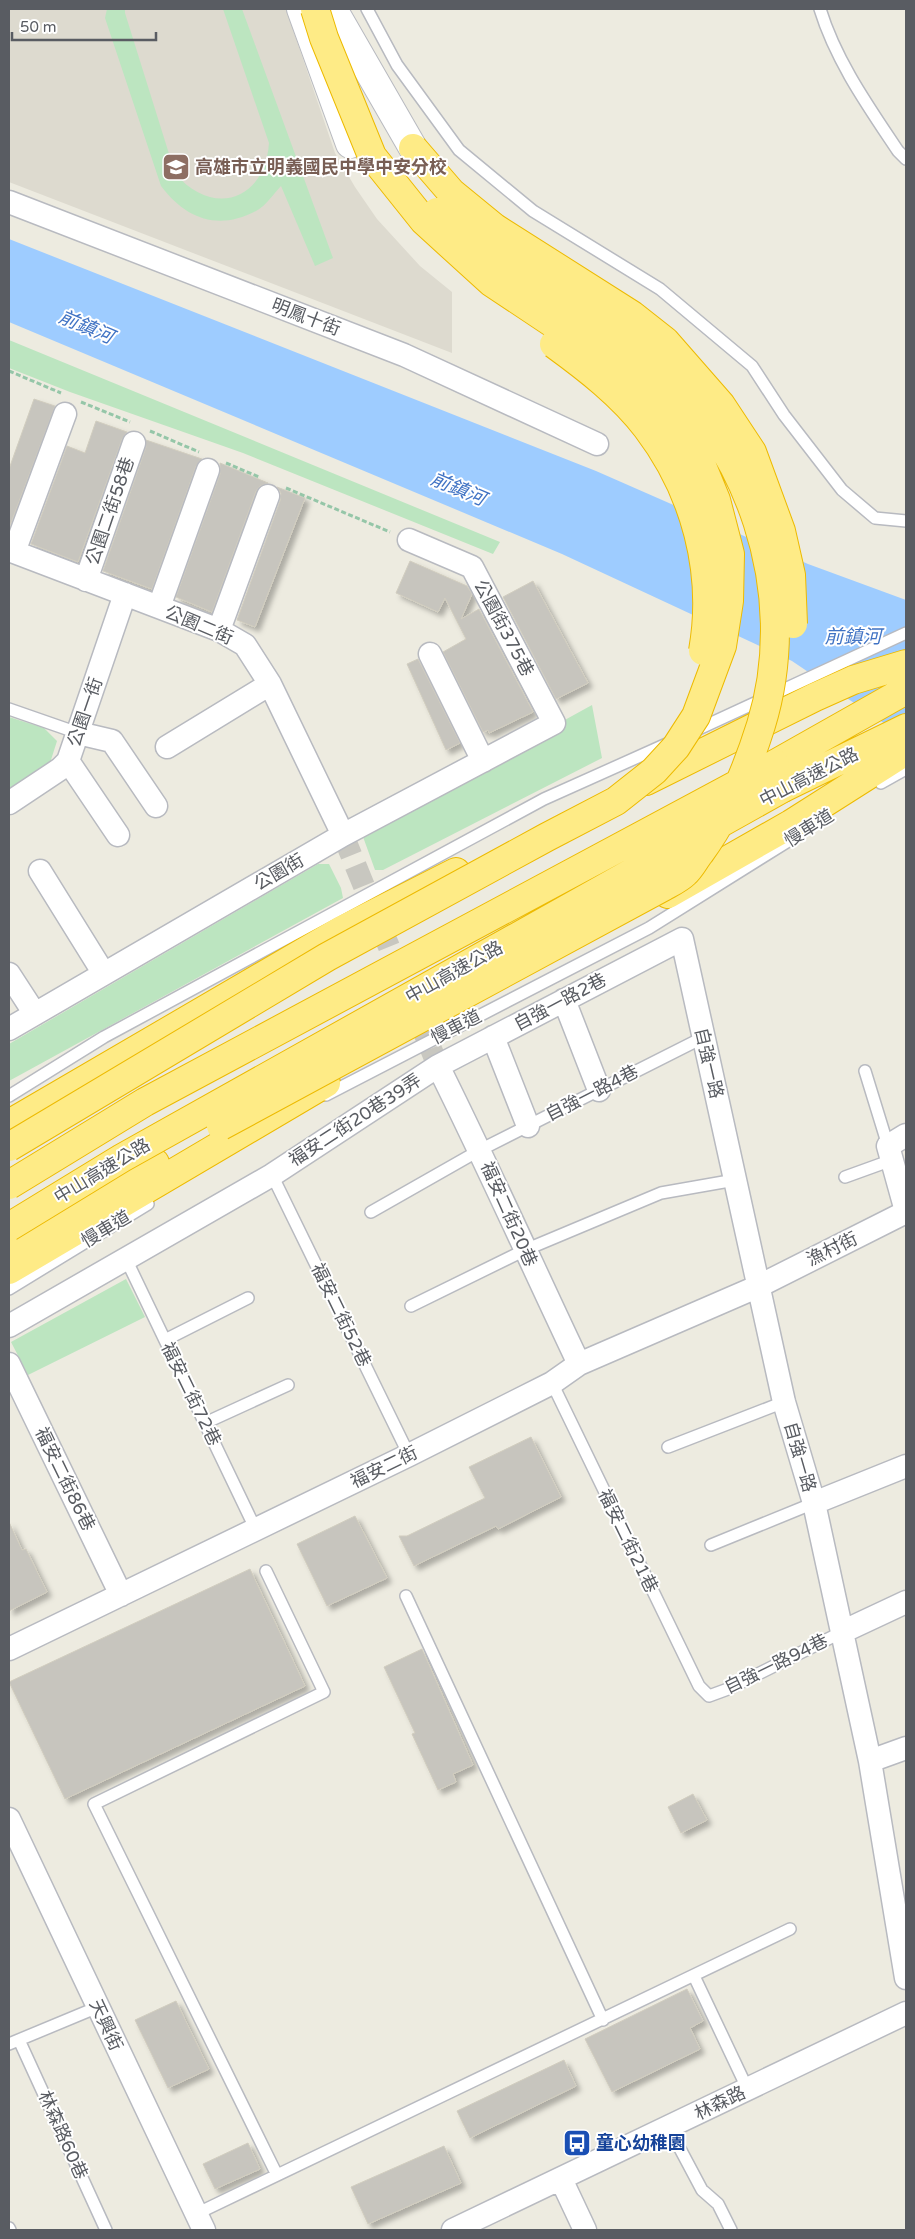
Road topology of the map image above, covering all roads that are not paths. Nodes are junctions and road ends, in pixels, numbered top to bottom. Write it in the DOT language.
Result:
graph roads {
  1 [pos="301,9"];
  2 [pos="315,9"];
  3 [pos="332,9"];
  4 [pos="367,9"];
  5 [pos="820,9"];
  6 [pos="350,144"];
  7 [pos="412,148"];
  8 [pos="906,159"];
  9 [pos="9,202"];
  10 [pos="65,414"];
  11 [pos="134,443"];
  12 [pos="597,444"];
  13 [pos="208,470"];
  14 [pos="268,496"];
  15 [pos="906,521"];
  16 [pos="409,540"];
  17 [pos="11,551"];
  18 [pos="86,580"];
  19 [pos="125,594"];
  20 [pos="159,607"];
  21 [pos="219,630"];
  22 [pos="906,633"];
  23 [pos="430,654"];
  24 [pos="906,664"];
  25 [pos="270,684"];
  26 [pos="906,690"];
  27 [pos="806,691"];
  28 [pos="9,709"];
  29 [pos="554,723"];
  30 [pos="906,728"];
  31 [pos="78,733"];
  32 [pos="167,747"];
  33 [pos="906,751"];
  34 [pos="68,761"];
  35 [pos="483,761"];
  36 [pos="906,769"];
  37 [pos="875,787"];
  38 [pos="9,803"];
  39 [pos="156,806"];
  40 [pos="603,809"];
  41 [pos="799,834"];
  42 [pos="118,835"];
  43 [pos="343,835"];
  44 [pos="40,871"];
  45 [pos="685,874"];
  46 [pos="682,939"];
  47 [pos="9,974"];
  48 [pos="104,974"];
  49 [pos="564,1000"];
  50 [pos="35,1014"];
  51 [pos="9,1029"];
  52 [pos="493,1037"];
  53 [pos="704,1037"];
  54 [pos="438,1066"];
  55 [pos="865,1071"];
  56 [pos="599,1090"];
  57 [pos="9,1096"];
  58 [pos="9,1124"];
  59 [pos="528,1126"];
  60 [pos="906,1135"];
  61 [pos="9,1147"];
  62 [pos="235,1150"];
  63 [pos="480,1150"];
  64 [pos="891,1155"];
  65 [pos="272,1175"];
  66 [pos="845,1177"];
  67 [pos="736,1180"];
  68 [pos="9,1185"];
  69 [pos="160,1196"];
  70 [pos="371,1212"];
  71 [pos="906,1212"];
  72 [pos="9,1227"];
  73 [pos="9,1247"];
  74 [pos="525,1250"];
  75 [pos="126,1259"];
  76 [pos="9,1270"];
  77 [pos="759,1286"];
  78 [pos="9,1289"];
  79 [pos="248,1298"];
  80 [pos="411,1306"];
  81 [pos="9,1326"];
  82 [pos="165,1340"];
  83 [pos="9,1364"];
  84 [pos="579,1364"];
  85 [pos="552,1383"];
  86 [pos="288,1385"];
  87 [pos="784,1402"];
  88 [pos="204,1423"];
  89 [pos="668,1447"];
  90 [pos="409,1455"];
  91 [pos="906,1466"];
  92 [pos="814,1503"];
  93 [pos="256,1530"];
  94 [pos="711,1544"];
  95 [pos="266,1571"];
  96 [pos="121,1595"];
  97 [pos="406,1596"];
  98 [pos="906,1602"];
  99 [pos="842,1632"];
  100 [pos="9,1649"];
  101 [pos="709,1696"];
  102 [pos="906,1748"];
  103 [pos="870,1761"];
  104 [pos="9,1819"];
  105 [pos="16,1854"];
  106 [pos="790,1929"];
  107 [pos="694,1976"];
  108 [pos="906,1978"];
  109 [pos="98,2007"];
  110 [pos="906,2013"];
  111 [pos="603,2020"];
  112 [pos="14,2042"];
  113 [pos="748,2090"];
  114 [pos="669,2128"];
  115 [pos="277,2175"];
  116 [pos="561,2179"];
  117 [pos="200,2222"];
  118 [pos="106,2230"];
  119 [pos="453,2230"];
  120 [pos="585,2230"];
  121 [pos="731,2230"];
  1 -- 6 [label="street"];
  2 -- 40 [label="highway, bridge"];
  3 -- 7 [label="street"];
  3 -- 45 [label="highway, bridge"];
  4 -- 15 [label="lane"];
  5 -- 8 [label="lane"];
  6 -- 40 [label="highway, bridge"];
  7 -- 45 [label="highway, bridge"];
  9 -- 12 [label="street, 明鳳十街"];
  10 -- 17 [label="street"];
  11 -- 18 [label="street, 公園二街58巷"];
  13 -- 20 [label="street"];
  14 -- 21 [label="street"];
  16 -- 29 [label="street, 公園街375巷"];
  17 -- 18 [label="street, 公園二街"];
  18 -- 19 [label="street, 公園二街"];
  19 -- 20 [label="street, 公園二街"];
  19 -- 31 [label="street, 公園一街"];
  20 -- 21 [label="street, 公園二街"];
  21 -- 25 [label="street, 公園二街"];
  22 -- 27 [label="lane"];
  23 -- 35 [label="street"];
  24 -- 27 [label="highway"];
  25 -- 32 [label="street"];
  25 -- 43 [label="street, 公園二街"];
  26 -- 68 [label="highway, 中山高速公路, bridge"];
  27 -- 57 [label="lane"];
  27 -- 58 [label="highway"];
  28 -- 31 [label="lane"];
  29 -- 35 [label="street, 公園街"];
  30 -- 72 [label="highway, 中山高速公路, bridge"];
  31 -- 34 [label="street, 公園一街"];
  31 -- 39 [label="street"];
  33 -- 76 [label="highway"];
  34 -- 38 [label="street, 公園一街"];
  34 -- 42 [label="street"];
  35 -- 43 [label="street, 公園街"];
  36 -- 37 [label="lane"];
  40 -- 61 [label="highway, bridge"];
  41 -- 62 [label="lane, 慢車道"];
  43 -- 48 [label="street, 公園街"];
  44 -- 48 [label="street"];
  45 -- 73 [label="highway, bridge"];
  46 -- 49 [label="street, 自強一路2巷"];
  46 -- 53 [label="street, 自強一路"];
  47 -- 50 [label="street"];
  48 -- 50 [label="street, 公園街"];
  49 -- 52 [label="street, 自強一路2巷"];
  49 -- 56 [label="street"];
  50 -- 51 [label="street, 公園街"];
  52 -- 54 [label="street, 自強一路2巷"];
  52 -- 59 [label="street"];
  53 -- 56 [label="lane, 自強一路4巷"];
  53 -- 67 [label="street, 自強一路"];
  54 -- 63 [label="street, 福安二街20巷"];
  54 -- 65 [label="street, 福安二街20巷39弄"];
  55 -- 64 [label="lane"];
  56 -- 59 [label="lane, 自強一路4巷"];
  59 -- 63 [label="lane, 自強一路4巷"];
  60 -- 64 [label="street"];
  63 -- 70 [label="lane, 自強一路4巷"];
  63 -- 74 [label="street, 福安二街20巷"];
  64 -- 66 [label="lane"];
  64 -- 71 [label="street"];
  65 -- 75 [label="street, 福安二街20巷39弄"];
  65 -- 90 [label="lane, 福安二街52巷"];
  67 -- 74 [label="lane"];
  67 -- 77 [label="street, 自強一路"];
  69 -- 78 [label="lane, 慢車道"];
  71 -- 77 [label="street, 漁村街"];
  74 -- 80 [label="lane"];
  74 -- 84 [label="street, 福安二街20巷"];
  75 -- 81 [label="street, 福安二街20巷39弄"];
  75 -- 82 [label="lane, 福安二街72巷"];
  77 -- 84 [label="street, 福安二街"];
  77 -- 87 [label="street, 自強一路"];
  79 -- 82 [label="lane"];
  82 -- 88 [label="lane, 福安二街72巷"];
  83 -- 96 [label="street, 福安二街86巷"];
  84 -- 85 [label="street, 福安二街"];
  85 -- 90 [label="street, 福安二街"];
  85 -- 101 [label="lane, 福安二街21巷"];
  86 -- 88 [label="lane"];
  87 -- 89 [label="lane"];
  87 -- 92 [label="street, 自強一路"];
  88 -- 93 [label="lane, 福安二街72巷"];
  90 -- 93 [label="street, 福安二街"];
  91 -- 92 [label="street"];
  92 -- 94 [label="lane"];
  92 -- 99 [label="street, 自強一路"];
  93 -- 96 [label="street, 福安二街"];
  95 -- 115 [label="lane"];
  96 -- 100 [label="street, 福安二街"];
  97 -- 111 [label="lane"];
  98 -- 99 [label="street"];
  99 -- 101 [label="lane, 自強一路94巷"];
  99 -- 103 [label="street, 自強一路"];
  102 -- 103 [label="street"];
  103 -- 108 [label="street, 自強一路"];
  104 -- 105 [label="street, 天興街"];
  105 -- 109 [label="street, 天興街"];
  106 -- 107 [label="lane"];
  107 -- 111 [label="lane"];
  107 -- 113 [label="lane"];
  109 -- 112 [label="lane"];
  109 -- 117 [label="street, 天興街"];
  110 -- 113 [label="street, 林森路"];
  111 -- 115 [label="lane"];
  112 -- 118 [label="lane, 林森路60巷"];
  113 -- 114 [label="street, 林森路"];
  114 -- 116 [label="street, 林森路"];
  114 -- 121 [label="lane"];
  115 -- 117 [label="lane"];
  116 -- 119 [label="street, 林森路"];
  116 -- 120 [label="street"];
}
